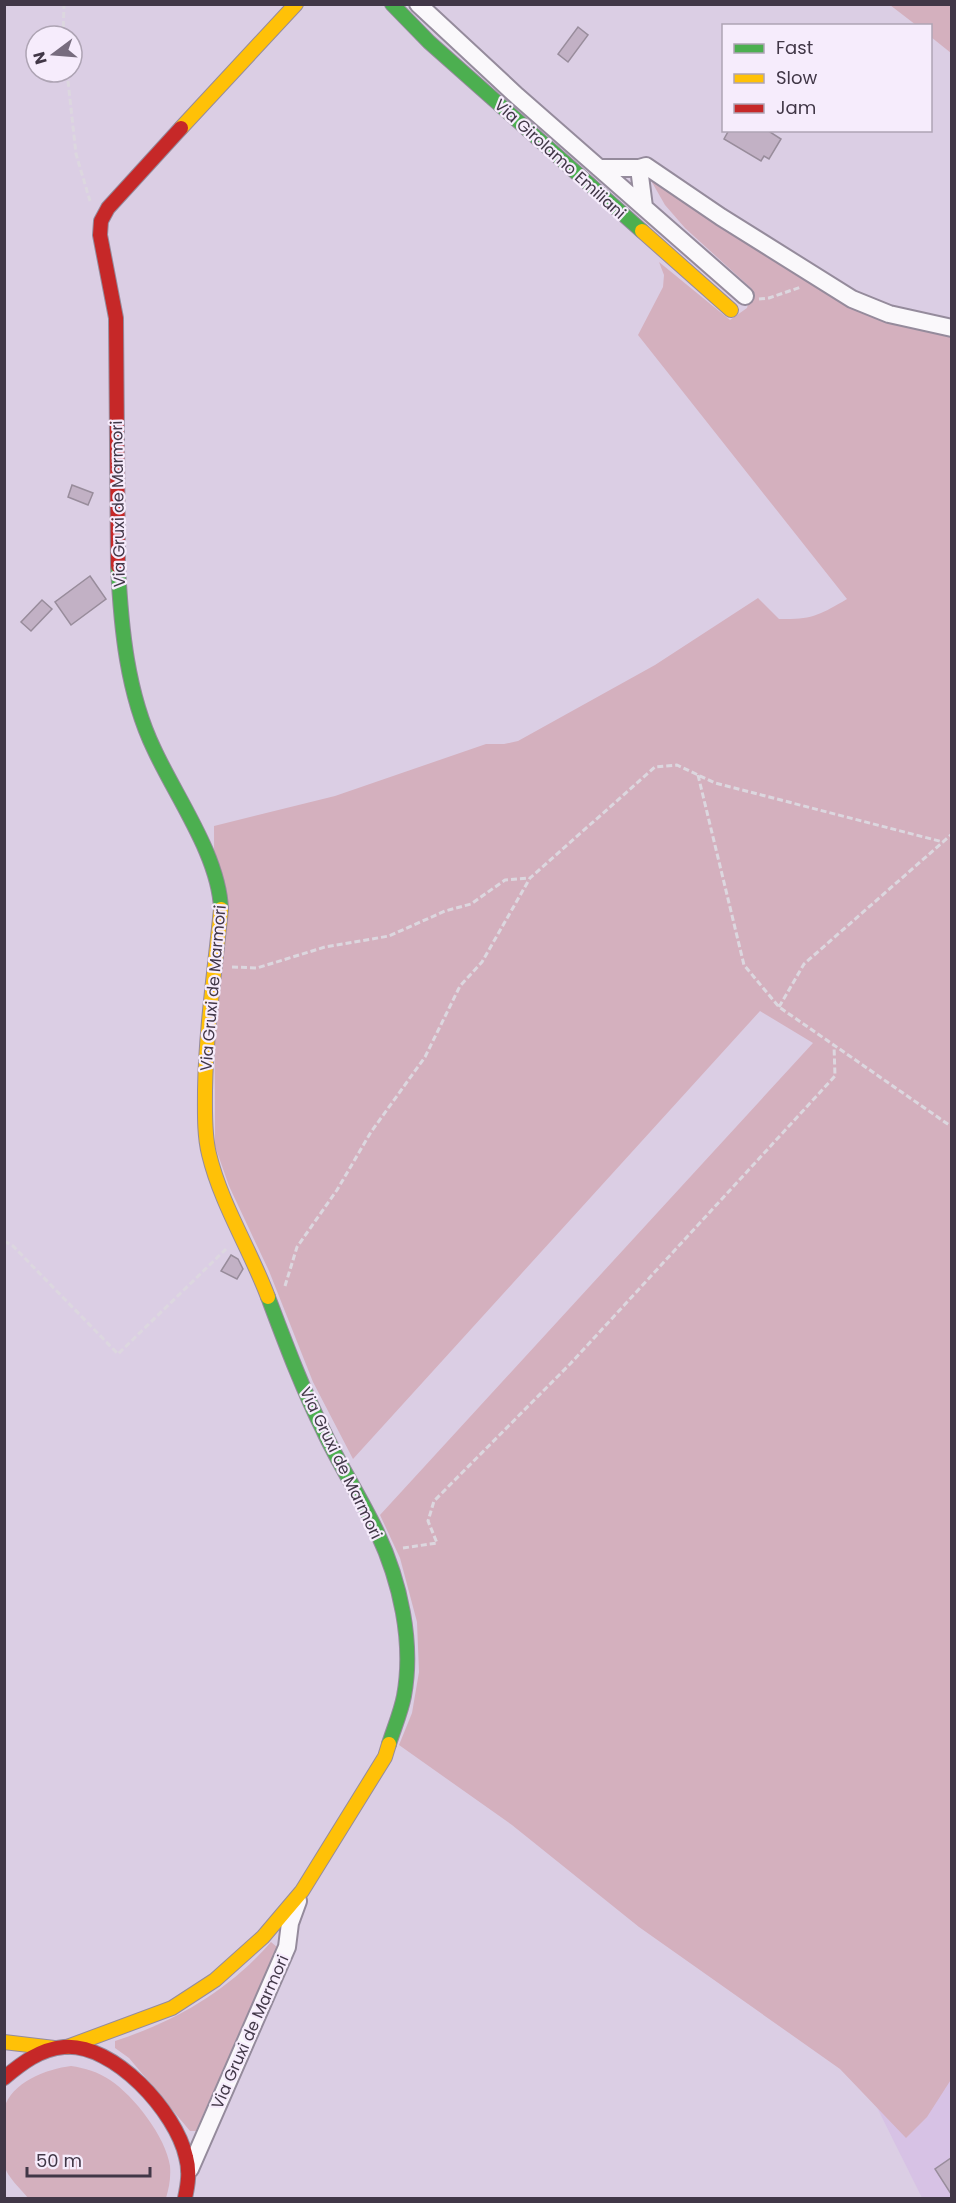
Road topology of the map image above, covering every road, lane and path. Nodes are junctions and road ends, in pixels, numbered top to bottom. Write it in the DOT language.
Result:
graph roads {
  1 [pos="64,4"];
  2 [pos="296,4"];
  3 [pos="392,4"];
  4 [pos="417,4"];
  5 [pos="63,24"];
  6 [pos="68,84"];
  7 [pos="599,168"];
  8 [pos="639,168"];
  9 [pos="644,207"];
  10 [pos="101,221"];
  11 [pos="819,281"];
  12 [pos="745,296"];
  13 [pos="731,310"];
  14 [pos="951,328"];
  15 [pos="698,775"];
  16 [pos="951,834"];
  17 [pos="943,842"];
  18 [pos="530,878"];
  19 [pos="215,967"];
  20 [pos="779,1007"];
  21 [pos="834,1045"];
  22 [pos="951,1127"];
  23 [pos="237,1228"];
  24 [pos="4,1241"];
  25 [pos="272,1305"];
  26 [pos="384,1550"];
  27 [pos="302,1891"];
  28 [pos="4,2042"];
  29 [pos="60,2047"];
  30 [pos="4,2078"];
  31 [pos="190,2169"];
  32 [pos="185,2199"];
  1 -- 5 [label="path"];
  2 -- 10 [label="main road"];
  3 -- 13 [label="main road, Via Girolamo Emiliani"];
  4 -- 7 [label="street, Via Girolamo Emiliani"];
  6 -- 10 [label="path"];
  7 -- 8 [label="street"];
  7 -- 9 [label="street, Via Girolamo Emiliani"];
  8 -- 9 [label="street"];
  8 -- 11 [label="street"];
  9 -- 12 [label="street, Via Girolamo Emiliani"];
  10 -- 19 [label="main road, Via Gruxi de Marmori"];
  11 -- 12 [label="path"];
  11 -- 14 [label="street"];
  15 -- 17 [label="path"];
  15 -- 18 [label="path"];
  15 -- 20 [label="path"];
  16 -- 17 [label="path"];
  17 -- 20 [label="path"];
  18 -- 19 [label="path"];
  18 -- 25 [label="path"];
  19 -- 23 [label="main road, Via Gruxi de Marmori"];
  20 -- 21 [label="path"];
  21 -- 22 [label="path"];
  21 -- 26 [label="path"];
  23 -- 24 [label="path"];
  23 -- 25 [label="main road, Via Gruxi de Marmori"];
  25 -- 26 [label="main road, Via Gruxi de Marmori"];
  26 -- 27 [label="main road, Via Gruxi de Marmori"];
  27 -- 29 [label="main road, Via Gruxi de Marmori"];
  27 -- 31 [label="street, Via Gruxi de Marmori"];
  28 -- 29 [label="main road"];
  29 -- 30 [label="main road, Via Gruxi de Marmori"];
  29 -- 31 [label="main road"];
  31 -- 32 [label="main road"];
}
